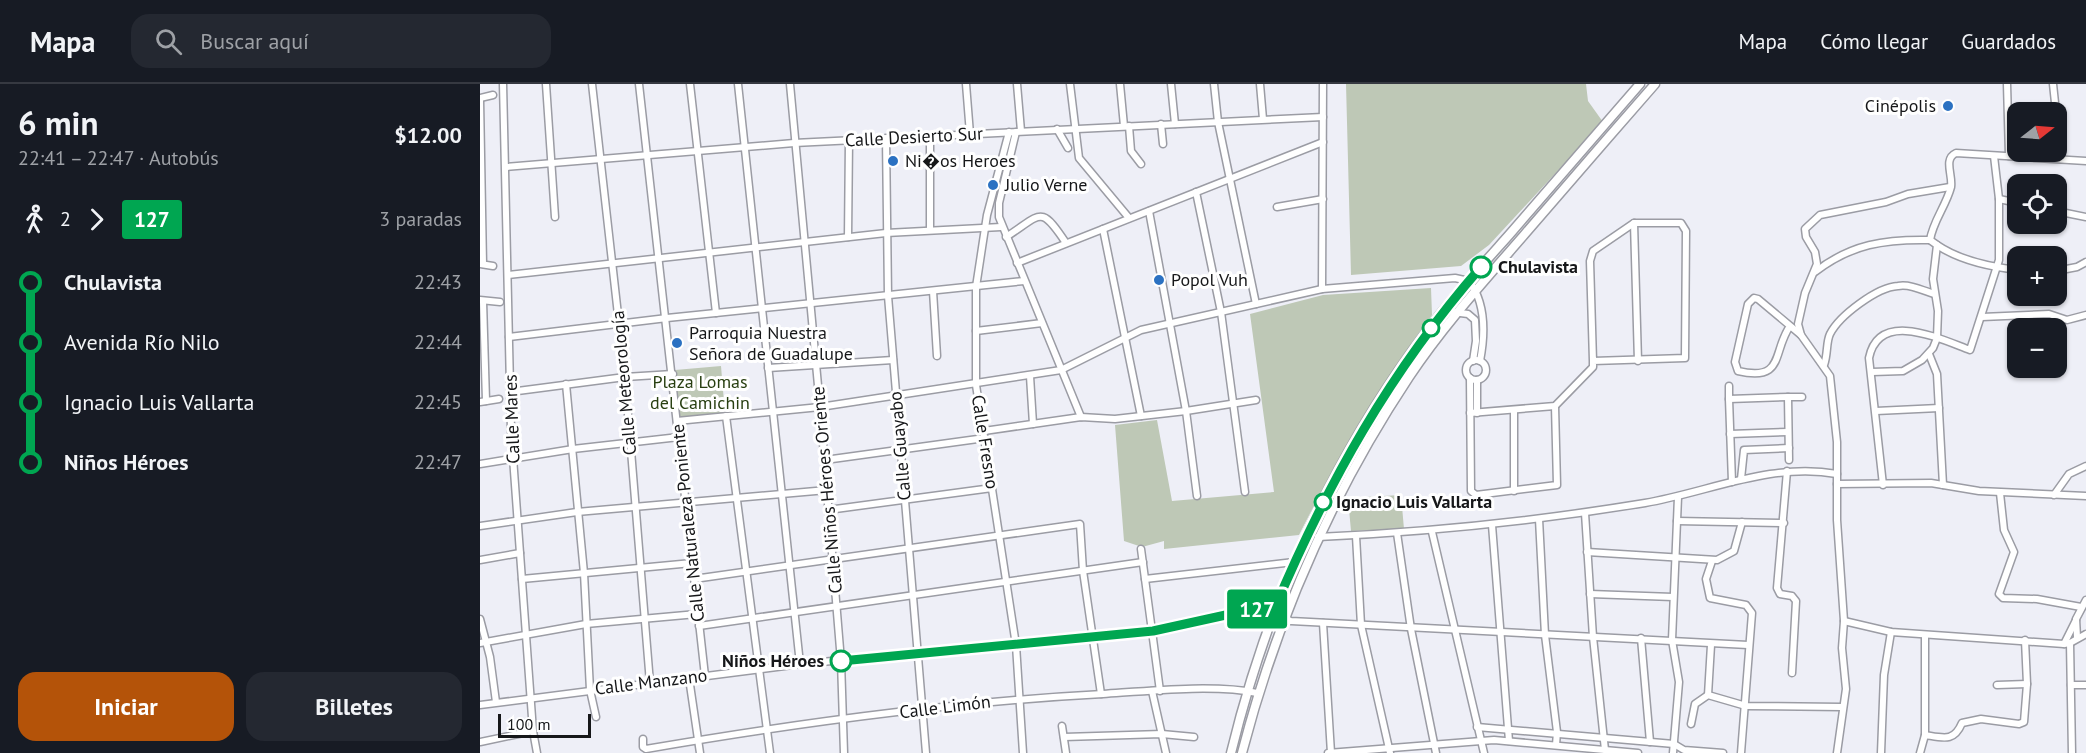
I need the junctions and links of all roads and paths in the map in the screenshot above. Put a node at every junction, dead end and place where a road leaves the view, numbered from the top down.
1 (503, 84) edge
2 (546, 84) edge
3 (592, 84) edge
4 (639, 84) edge
5 (690, 84) edge
6 (738, 84) edge
7 (790, 84) edge
8 (966, 84) edge
9 (1017, 84) edge
10 (1070, 84) edge
11 (1120, 84) edge
12 (1171, 84) edge
13 (1214, 84) edge
14 (1260, 84) edge
15 (1323, 84) edge
16 (1641, 84) edge
17 (1655, 84) edge
18 (2007, 84) edge
19 (2053, 84) edge
20 (493, 95) dead end
21 (480, 99) edge
22 (2008, 102) edge
23 (2054, 102) edge
24 (1323, 117) junction
25 (1263, 119) junction
26 (1218, 122) junction
27 (1161, 124) junction
28 (1175, 124) junction
29 (1127, 126) junction
30 (1075, 128) junction
31 (1057, 129) junction
32 (1016, 132) junction
33 (970, 134) junction
34 (930, 136) junction
35 (886, 138) junction
36 (849, 140) junction
37 (1323, 142) junction
38 (794, 143) junction
39 (1162, 144) dead end
40 (745, 147) junction
41 (1068, 148) dead end
42 (698, 151) junction
43 (647, 155) junction
44 (1994, 156) junction
45 (2007, 156) edge
46 (2067, 157) edge
47 (600, 159) junction
48 (2086, 161) edge
49 (551, 163) junction
50 (1141, 164) dead end
51 (506, 167) junction
52 (1232, 178) junction
53 (1950, 187) junction
54 (1196, 192) junction
55 (1323, 199) junction
56 (1999, 199) junction
57 (2007, 201) edge
58 (1277, 207) dead end
59 (1149, 211) junction
60 (2067, 213) edge
61 (555, 217) dead end
62 (2086, 217) edge
63 (1129, 219) junction
64 (481, 221) edge
65 (1634, 223) junction
66 (985, 226) junction
67 (1001, 227) junction
68 (1103, 229) junction
69 (930, 230) junction
70 (886, 233) junction
71 (848, 237) junction
72 (1006, 237) junction
73 (1930, 240) junction
74 (804, 243) junction
75 (1066, 243) junction
76 (1937, 245) junction
77 (755, 249) junction
78 (709, 254) junction
79 (660, 259) junction
80 (2086, 262) edge
81 (1017, 263) junction
82 (482, 264) edge
83 (612, 264) junction
84 (493, 266) dead end
85 (1998, 268) junction
86 (2007, 269) edge
87 (2067, 269) edge
88 (1814, 273) junction
89 (508, 275) junction
90 (1469, 280) junction
91 (1024, 281) junction
92 (976, 287) junction
93 (1323, 289) junction
94 (1476, 290) junction
95 (933, 291) junction
96 (1934, 294) junction
97 (888, 296) junction
98 (481, 301) edge
99 (500, 302) dead end
100 (810, 303) junction
101 (1256, 304) junction
102 (1480, 304) junction
103 (761, 308) junction
104 (1445, 311) junction
105 (1221, 312) junction
106 (1458, 312) junction
107 (716, 313) junction
108 (1471, 315) junction
109 (2086, 315) edge
110 (1982, 317) junction
111 (667, 318) junction
112 (619, 323) junction
113 (1042, 323) junction
114 (1170, 324) junction
115 (1790, 326) junction
116 (976, 331) junction
117 (1801, 335) junction
118 (509, 337) junction
119 (1126, 337) junction
120 (1937, 338) junction
121 (1929, 354) junction
122 (937, 356) dead end
123 (893, 360) junction
124 (1477, 361) junction
125 (1593, 361) junction
126 (1638, 361) junction
127 (816, 364) junction
128 (1824, 365) junction
129 (768, 368) junction
130 (1061, 370) junction
131 (1872, 372) junction
132 (672, 374) junction
133 (1030, 376) junction
134 (626, 377) junction
135 (1473, 379) junction
136 (566, 384) junction
137 (976, 385) junction
138 (1729, 386) dead end
139 (510, 392) junction
140 (896, 396) junction
141 (1788, 397) junction
142 (1802, 397) dead end
143 (499, 399) dead end
144 (1729, 399) junction
145 (1256, 400) dead end
146 (483, 402) edge
147 (1232, 404) junction
148 (1556, 406) junction
149 (820, 407) junction
150 (1939, 408) junction
151 (1514, 410) junction
152 (1186, 411) junction
153 (1876, 411) junction
154 (772, 412) junction
155 (1473, 413) junction
156 (726, 416) junction
157 (1141, 416) junction
158 (1081, 417) junction
159 (677, 421) junction
160 (1033, 424) junction
161 (1362, 430) junction
162 (1788, 432) junction
163 (985, 434) junction
164 (1730, 434) junction
165 (1371, 436) junction
166 (679, 437) junction
167 (630, 443) junction
168 (573, 448) junction
169 (1789, 448) junction
170 (901, 450) junction
171 (513, 458) junction
172 (825, 460) junction
173 (1789, 460) dead end
174 (480, 464) edge
175 (1741, 465) junction
176 (1731, 466) junction
177 (2086, 466) edge
178 (1787, 471) junction
179 (1837, 474) junction
180 (1741, 480) junction
181 (1732, 482) junction
182 (1837, 484) junction
183 (1883, 485) junction
184 (1943, 485) junction
185 (992, 488) junction
186 (827, 490) junction
187 (1514, 490) junction
188 (1245, 492) dead end
189 (2000, 493) junction
190 (781, 494) junction
191 (2054, 495) junction
192 (1197, 496) dead end
193 (2086, 496) edge
194 (1677, 497) junction
195 (735, 498) junction
196 (904, 500) junction
197 (686, 503) junction
198 (635, 507) junction
199 (828, 510) junction
200 (577, 512) junction
201 (1585, 513) junction
202 (1539, 519) junction
203 (517, 520) junction
204 (1677, 521) junction
205 (1742, 522) junction
206 (1784, 523) junction
207 (1492, 525) junction
208 (480, 526) edge
209 (1432, 532) junction
210 (1396, 533) junction
211 (1000, 535) junction
212 (1356, 536) junction
213 (1318, 537) junction
214 (908, 548) junction
215 (1141, 549) dead end
216 (1587, 552) junction
217 (520, 553) junction
218 (1675, 556) junction
219 (832, 559) junction
220 (480, 560) edge
221 (1713, 561) junction
222 (1143, 562) junction
223 (1294, 562) junction
224 (692, 563) junction
225 (789, 566) junction
226 (640, 568) junction
227 (746, 572) junction
228 (1083, 572) junction
229 (584, 573) junction
230 (522, 579) junction
231 (694, 579) junction
232 (1145, 579) junction
233 (1006, 583) junction
234 (1590, 594) junction
235 (912, 596) junction
236 (1673, 597) junction
237 (2086, 600) edge
238 (836, 607) junction
239 (2081, 607) junction
240 (1274, 610) junction
241 (794, 613) junction
242 (697, 614) junction
243 (480, 619) edge
244 (645, 619) junction
245 (751, 619) junction
246 (1282, 619) junction
247 (2076, 620) junction
248 (1845, 621) junction
249 (1323, 622) junction
250 (586, 624) junction
251 (1361, 624) junction
252 (699, 626) junction
253 (1411, 629) junction
254 (1153, 631) junction
255 (1455, 631) junction
256 (1891, 632) junction
257 (1499, 633) junction
258 (1925, 634) junction
259 (2086, 634) edge
260 (525, 635) junction
261 (1545, 635) junction
262 (1094, 637) junction
263 (1593, 637) junction
264 (2077, 637) junction
265 (1641, 638) junction
266 (1672, 640) junction
267 (2025, 640) junction
268 (483, 643) edge
269 (2067, 644) junction
270 (1016, 645) junction
271 (1711, 645) junction
272 (1748, 645) junction
273 (918, 654) junction
274 (841, 661) junction
275 (800, 664) junction
276 (760, 669) junction
277 (1792, 673) dead end
278 (705, 676) junction
279 (689, 678) junction
280 (650, 682) junction
281 (2027, 684) junction
282 (1997, 685) dead end
283 (2071, 685) junction
284 (2086, 685) edge
285 (590, 690) junction
286 (1152, 691) junction
287 (1160, 691) junction
288 (1246, 691) junction
289 (1257, 693) junction
290 (1101, 694) junction
291 (1708, 695) junction
292 (531, 698) junction
293 (1020, 698) junction
294 (496, 702) junction
295 (480, 705) edge
296 (1746, 706) junction
297 (1842, 707) junction
298 (922, 709) junction
299 (596, 717) dead end
300 (843, 719) junction
301 (1691, 724) dead end
302 (1062, 726) dead end
303 (1477, 727) junction
304 (1510, 728) junction
305 (767, 729) junction
306 (532, 731) junction
307 (1557, 732) junction
308 (1162, 734) junction
309 (1925, 735) junction
310 (1194, 736) dead end
311 (1064, 737) junction
312 (1604, 738) junction
313 (643, 739) dead end
314 (698, 740) junction
315 (1480, 741) junction
316 (1509, 741) junction
317 (480, 742) edge
318 (1650, 742) junction
319 (1674, 744) junction
320 (1556, 745) junction
321 (1434, 746) junction
322 (1605, 750) junction
323 (1389, 751) edge
324 (1618, 752) edge
325 (1681, 752) edge
326 (537, 753) edge
327 (700, 753) edge
328 (770, 753) edge
329 (844, 753) edge
330 (926, 753) edge
331 (1023, 753) edge
332 (1066, 753) edge
333 (1166, 753) edge
334 (1231, 753) edge
335 (1242, 753) edge
336 (1330, 753) edge
337 (1436, 753) edge
338 (1484, 753) edge
339 (1638, 753) edge
340 (1673, 753) edge
341 (1724, 753) edge
342 (1741, 753) edge
343 (1837, 753) edge
344 (1881, 753) edge
345 (1920, 753) edge
346 (2072, 753) edge

1 - 51 street, Calle Mares
2 - 49 street
3 - 47 street, Calle Meteorología
4 - 43 street, Calle Naturaleza Poniente
5 - 42 street
6 - 40 street
7 - 38 street, Calle Niños Héroes Oriente
8 - 33 street
9 - 32 street
10 - 30 street
11 - 29 street
12 - 28 street
13 - 26 street
14 - 25 street
15 - 24 street
16 - 90 main road
17 - 94 main road
18 - 22 street
19 - 23 street
20 - 21 street
21 - 64 street
24 - 25 street, Calle Desierto Sur
24 - 37 street
25 - 26 street, Calle Desierto Sur
26 - 28 street, Calle Desierto Sur
26 - 52 street
27 - 28 street, Calle Desierto Sur
27 - 29 street, Calle Desierto Sur
27 - 39 street
29 - 30 street, Calle Desierto Sur
29 - 50 street
30 - 31 street, Calle Desierto Sur
30 - 63 street
31 - 32 street, Calle Desierto Sur
31 - 41 street
32 - 33 street, Calle Desierto Sur
32 - 66 street, Calle Fresno
32 - 67 street
33 - 34 street, Calle Desierto Sur
34 - 35 street, Calle Desierto Sur
34 - 69 street
35 - 36 street, Calle Desierto Sur
35 - 70 street, Calle Guayabo
36 - 38 street, Calle Desierto Sur
36 - 71 street
37 - 52 street
37 - 55 street
38 - 40 street, Calle Desierto Sur
38 - 74 street, Calle Niños Héroes Oriente
40 - 42 street, Calle Desierto Sur
40 - 77 street
42 - 43 street, Calle Desierto Sur
42 - 78 street
43 - 47 street, Calle Desierto Sur
43 - 79 street, Calle Naturaleza Poniente
44 - 45 street
44 - 53 street
44 - 56 street
46 - 48 street
47 - 49 street, Calle Desierto Sur
47 - 83 street, Calle Meteorología
49 - 51 street, Calle Desierto Sur
49 - 61 street
51 - 89 street, Calle Mares
52 - 54 street
52 - 101 street
53 - 73 street
53 - 88 street
54 - 59 street
54 - 105 street
55 - 58 street
55 - 93 street
56 - 57 street
56 - 85 street
59 - 63 street
59 - 114 street
60 - 62 street
63 - 68 street
64 - 82 street
65 - 125 street
65 - 126 street
65 - 126 street
66 - 67 street
66 - 69 street
66 - 92 street, Calle Fresno
67 - 72 street
68 - 75 street
68 - 119 street
69 - 70 street
70 - 71 street
70 - 97 street, Calle Guayabo
71 - 74 street
72 - 75 street
72 - 81 street
73 - 76 street
73 - 88 street
74 - 77 street
74 - 100 street, Calle Niños Héroes Oriente
75 - 81 street
76 - 85 street
76 - 96 street
77 - 78 street
77 - 103 street
78 - 79 street
78 - 107 street
79 - 83 street
79 - 111 street, Calle Naturaleza Poniente
80 - 87 street
81 - 91 street
82 - 84 street
83 - 89 street
83 - 112 street, Calle Meteorología
85 - 86 street
85 - 110 street
88 - 117 street
89 - 118 street, Calle Mares
90 - 93 street
90 - 94 street
90 - 104 main road
91 - 92 street
91 - 113 street
92 - 95 street
92 - 116 street, Calle Fresno
93 - 101 street
94 - 102 street
94 - 106 main road
95 - 97 street
95 - 122 street
96 - 120 street
96 - 128 street
97 - 100 street
97 - 123 street, Calle Guayabo
98 - 99 street
98 - 146 street
100 - 103 street
100 - 127 street, Calle Niños Héroes Oriente
101 - 105 street
102 - 108 street
102 - 124 street
103 - 107 street
103 - 129 street
104 - 106 street
104 - 161 main road
105 - 114 street
105 - 147 street
106 - 108 street
106 - 165 main road
107 - 111 street
108 - 124 street
109 - 110 street
110 - 120 street
111 - 112 street
111 - 132 street, Calle Naturaleza Poniente
112 - 118 street
112 - 134 street, Calle Meteorología
113 - 116 street
113 - 130 street
114 - 119 street
114 - 152 street
115 - 115 street
115 - 117 street
116 - 137 street, Calle Fresno
117 - 128 street
118 - 139 street, Calle Mares
119 - 130 street
119 - 157 street
120 - 121 street
120 - 131 street
121 - 131 street
121 - 150 street
123 - 127 street
123 - 140 street, Calle Guayabo
124 - 135 street
124 - 135 street
125 - 126 street
125 - 148 street
127 - 129 street
127 - 149 street, Calle Niños Héroes Oriente
128 - 179 street
129 - 154 street
130 - 133 street
130 - 158 street
131 - 153 street
132 - 134 street
132 - 159 street, Calle Naturaleza Poniente
133 - 137 street
133 - 160 street
134 - 136 street
134 - 167 street, Calle Meteorología
135 - 155 street
136 - 139 street
136 - 168 street
137 - 140 street
137 - 163 street, Calle Fresno
138 - 144 street
139 - 171 street, Calle Mares
140 - 149 street
140 - 170 street, Calle Guayabo
141 - 142 street
141 - 144 street
141 - 162 street
143 - 146 street
144 - 164 street
145 - 147 street
147 - 152 street
147 - 188 street
148 - 151 street
148 - 187 street
149 - 154 street
149 - 172 street, Calle Niños Héroes Oriente
150 - 153 street
150 - 184 street
151 - 155 street
151 - 187 street
152 - 157 street
152 - 192 street
153 - 183 street
154 - 156 street
154 - 190 street
155 - 187 street
156 - 159 street
156 - 195 street
157 - 158 street
158 - 160 street
159 - 166 street, Calle Naturaleza Poniente
160 - 163 street
161 - 165 main road
161 - 223 main road
162 - 164 street
162 - 169 street
163 - 170 street
163 - 185 street, Calle Fresno
164 - 176 street
165 - 213 main road
166 - 167 street
166 - 197 street, Calle Naturaleza Poniente
167 - 168 street
167 - 198 street, Calle Meteorología
168 - 171 street
168 - 200 street
169 - 173 street
169 - 175 street
170 - 172 street
170 - 196 street, Calle Guayabo
171 - 174 street
171 - 203 street, Calle Mares
172 - 186 street, Calle Niños Héroes Oriente
175 - 176 street
175 - 180 street
176 - 181 street
177 - 191 street
178 - 179 street
178 - 180 street
178 - 206 street
179 - 182 street
180 - 181 street
181 - 194 street
182 - 183 street
182 - 248 street
183 - 184 street
184 - 189 street
185 - 196 street
185 - 211 street, Calle Fresno
186 - 190 street
186 - 199 street, Calle Niños Héroes Oriente
189 - 191 street
189 - 239 street
190 - 195 street
190 - 225 street
191 - 193 street
194 - 201 street
194 - 204 street
195 - 197 street
195 - 227 street
196 - 199 street
196 - 214 street, Calle Guayabo
197 - 198 street
197 - 224 street, Calle Naturaleza Poniente
198 - 200 street
198 - 226 street, Calle Meteorología
199 - 219 street, Calle Niños Héroes Oriente
200 - 203 street
200 - 229 street
201 - 202 street
201 - 216 street
202 - 207 street
202 - 261 street
203 - 208 street
203 - 217 street, Calle Mares
204 - 205 street
204 - 218 street
205 - 206 street
205 - 221 street
206 - 277 street
207 - 209 street
207 - 257 street
209 - 210 street
209 - 255 street
210 - 212 street
210 - 253 street
211 - 214 street
211 - 228 street
211 - 233 street, Calle Fresno
212 - 213 street
212 - 251 street
213 - 246 main road
214 - 219 street
214 - 235 street, Calle Guayabo
215 - 222 street
216 - 218 street
216 - 234 street
217 - 220 street
217 - 230 street, Calle Mares
218 - 221 street
218 - 236 street
219 - 225 street
219 - 238 street, Calle Niños Héroes Oriente
221 - 272 street
222 - 228 street
222 - 232 street
223 - 232 street
223 - 240 main road
224 - 226 street
224 - 231 street, Calle Naturaleza Poniente
225 - 227 street
225 - 241 street
226 - 229 street
226 - 244 street, Calle Meteorología
227 - 231 street
227 - 245 street
228 - 233 street
228 - 262 street
229 - 230 street
229 - 250 street
230 - 260 street, Calle Mares
231 - 242 street, Calle Naturaleza Poniente
232 - 254 street
233 - 235 street
233 - 270 street, Calle Fresno
234 - 236 street
234 - 263 street
235 - 238 street
235 - 273 street, Calle Guayabo
236 - 266 street
237 - 239 street
238 - 241 street
238 - 274 street, Calle Niños Héroes Oriente
239 - 247 street
240 - 246 street
240 - 254 street, Calle Manzano
240 - 288 main road
241 - 245 street
241 - 275 street
242 - 244 street
242 - 252 street, Calle Naturaleza Poniente
243 - 268 street
244 - 250 street
244 - 280 street, Calle Meteorología
245 - 252 street
245 - 276 street
246 - 249 street
246 - 289 main road
247 - 264 street
247 - 269 street
248 - 256 street
248 - 297 street
249 - 251 street
249 - 336 street
250 - 260 street
250 - 285 street
251 - 253 street
251 - 323 street
252 - 278 street, Calle Naturaleza Poniente
253 - 255 street
253 - 321 street
254 - 262 street, Calle Manzano
254 - 287 street
255 - 257 street
255 - 303 street
256 - 258 street
256 - 344 street
257 - 261 street
257 - 304 street
258 - 267 street
258 - 309 street
259 - 264 street
260 - 268 street
260 - 292 street, Calle Mares
261 - 263 street
261 - 307 street
262 - 270 street, Calle Manzano
262 - 290 street
263 - 265 street
263 - 312 street
264 - 269 street
265 - 266 street
265 - 318 street
266 - 271 street
266 - 319 street
267 - 269 street
267 - 281 street
268 - 294 street
269 - 283 street
270 - 273 street, Calle Manzano
270 - 293 street, Calle Fresno
271 - 272 street
271 - 291 street
272 - 296 street
273 - 274 street, Calle Manzano
273 - 298 street, Calle Guayabo
274 - 275 street, Calle Manzano
274 - 300 street, Calle Niños Héroes Oriente
275 - 276 street, Calle Manzano
276 - 278 street, Calle Manzano
276 - 305 street
278 - 279 street, Calle Manzano
279 - 280 street, Calle Manzano
279 - 314 street
280 - 285 street, Calle Manzano
281 - 282 street
281 - 309 street
283 - 284 street
283 - 346 street
285 - 292 street, Calle Manzano
285 - 299 street
286 - 287 street, Calle Limón
286 - 290 street, Calle Limón
286 - 308 street
287 - 288 street, Calle Limón
288 - 289 street, Calle Limón
288 - 334 main road
289 - 335 main road
290 - 293 street, Calle Limón
291 - 296 street
291 - 301 street
292 - 294 street, Calle Manzano
292 - 306 street, Calle Mares
293 - 298 street, Calle Limón
293 - 331 street, Calle Fresno
294 - 295 street, Calle Manzano
296 - 297 street
296 - 342 street
297 - 343 street
298 - 300 street, Calle Limón
298 - 330 street, Calle Guayabo
300 - 305 street, Calle Limón
300 - 329 street, Calle Niños Héroes Oriente
302 - 311 street
303 - 304 street
303 - 315 street
304 - 307 street
304 - 316 street
305 - 314 street, Calle Limón
305 - 328 street
306 - 317 street
306 - 326 street, Calle Mares
307 - 312 street
307 - 320 street
308 - 310 street
308 - 311 street
308 - 333 street
309 - 345 street
311 - 332 street
312 - 318 street
312 - 322 street
313 - 314 street, Calle Limón
314 - 327 street
315 - 316 street
315 - 321 street
315 - 338 street
316 - 320 street
318 - 319 street
319 - 325 street
319 - 340 street
320 - 322 street
321 - 323 street
321 - 337 street
322 - 324 street
323 - 336 street
324 - 339 street
325 - 341 street

